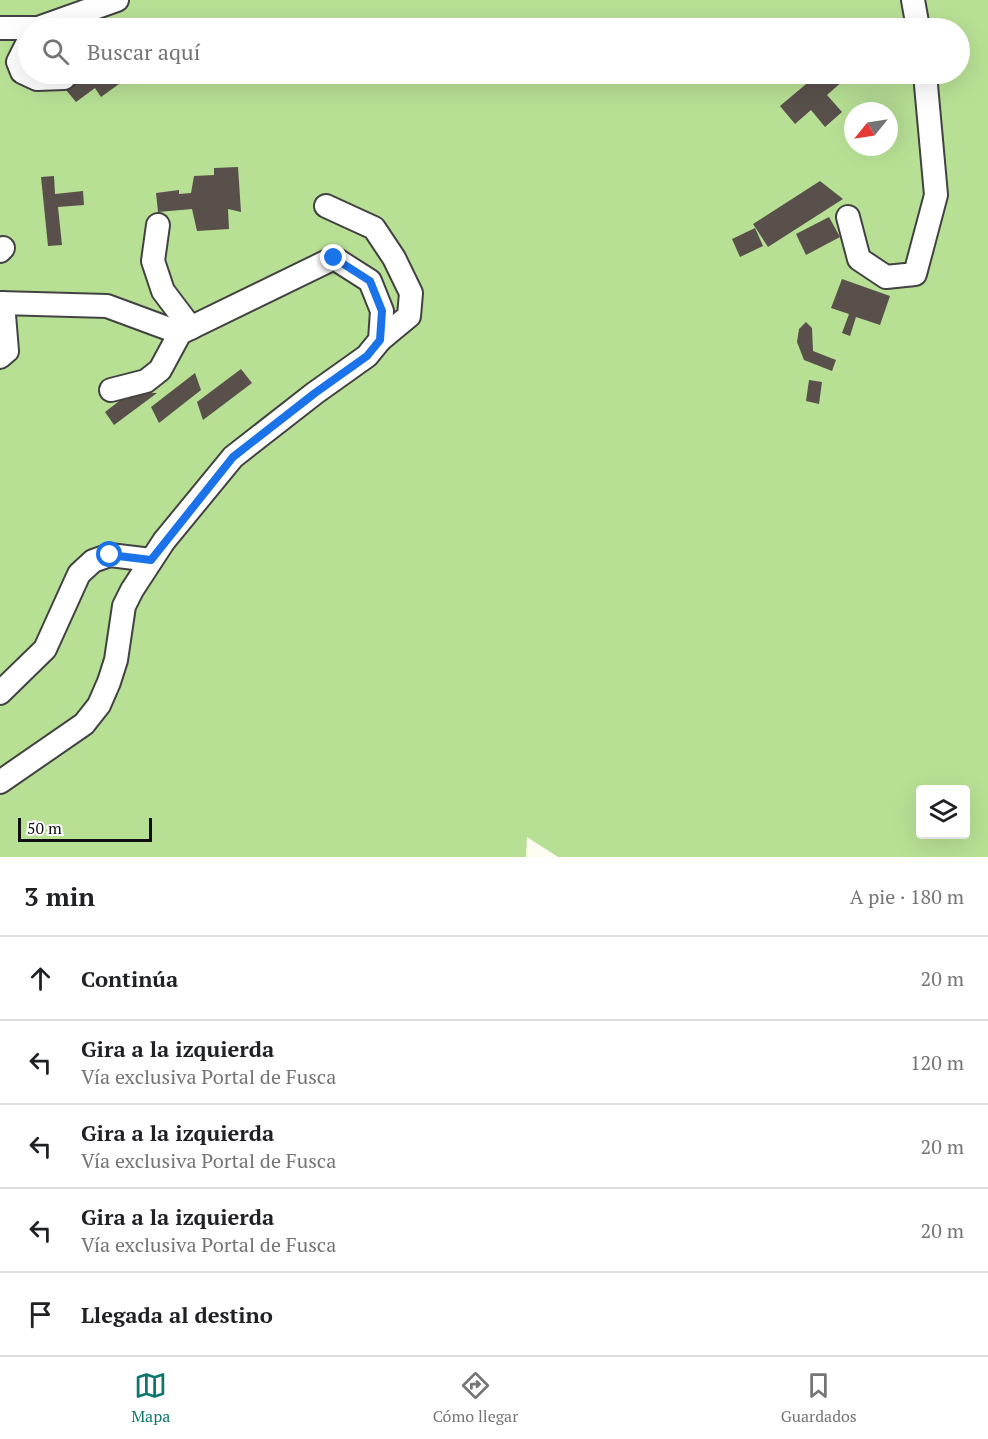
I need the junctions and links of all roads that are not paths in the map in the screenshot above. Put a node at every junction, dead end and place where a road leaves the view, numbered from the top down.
1 (117, 0) edge
2 (913, 0) edge
3 (64, 18) edge
4 (916, 18) edge
5 (0, 28) edge
6 (18, 28) edge
7 (926, 84) edge
8 (326, 206) dead end
9 (848, 217) dead end
10 (158, 225) dead end
11 (1, 303) edge
12 (185, 331) junction
13 (380, 340) junction
14 (0, 357) edge
15 (111, 390) dead end
16 (151, 560) junction
17 (0, 693) edge
18 (0, 782) edge

1 - 3 lane
2 - 4 lane
5 - 6 lane
7 - 9 lane
8 - 13 lane
10 - 12 lane
11 - 12 lane
11 - 14 lane
12 - 13 lane
12 - 15 lane
13 - 16 lane
16 - 17 lane
16 - 18 lane

